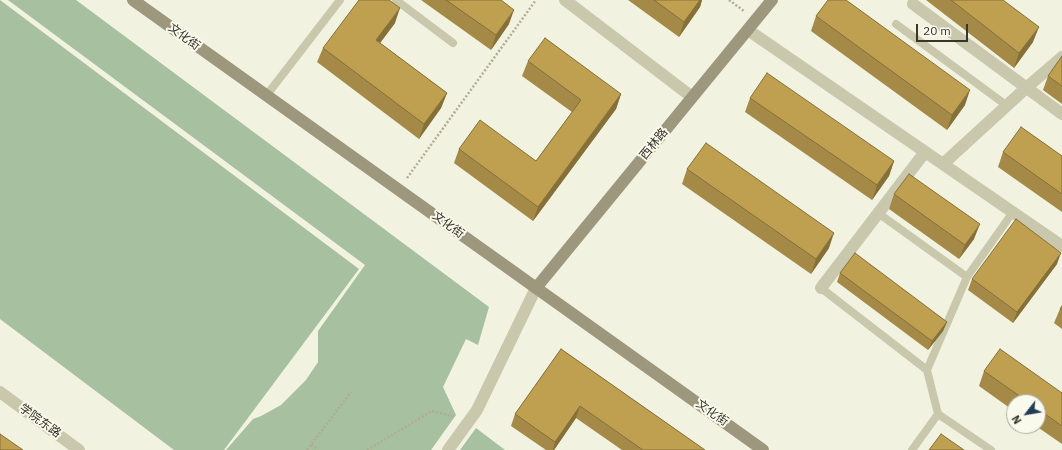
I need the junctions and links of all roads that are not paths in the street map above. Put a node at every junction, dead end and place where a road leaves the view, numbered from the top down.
1 (133, 0) edge
2 (340, 0) edge
3 (396, 0) edge
4 (565, 0) edge
5 (772, 0) edge
6 (913, 4) dead end
7 (896, 24) dead end
8 (748, 30) junction
9 (453, 43) dead end
10 (1062, 57) edge
11 (1026, 88) junction
12 (266, 96) junction
13 (692, 97) junction
14 (1006, 105) junction
15 (1062, 114) edge
16 (925, 152) junction
17 (943, 164) junction
18 (1013, 212) junction
19 (878, 213) junction
20 (1062, 246) edge
21 (967, 277) junction
22 (536, 288) junction
23 (821, 288) joint
24 (927, 370) junction
25 (0, 392) edge
26 (938, 414) junction
27 (79, 450) edge
28 (448, 450) edge
29 (763, 450) edge
30 (912, 450) edge
31 (991, 450) edge

1 - 12 street, 文化街
2 - 12 lane
3 - 9 lane
4 - 13 street
5 - 8 street, 西林路
6 - 11 street
7 - 14 lane
8 - 13 street, 西林路
8 - 16 street
10 - 11 street
11 - 14 street
11 - 15 street
12 - 22 street, 文化街
13 - 22 street, 西林路
14 - 17 street
16 - 17 street
16 - 19 street
17 - 18 street
18 - 20 street
18 - 21 lane
19 - 21 lane
19 - 23 street
21 - 24 lane
22 - 28 street
22 - 29 street, 文化街
23 - 24 lane
24 - 26 lane
25 - 27 street, 学院东路
26 - 30 lane
26 - 31 lane

